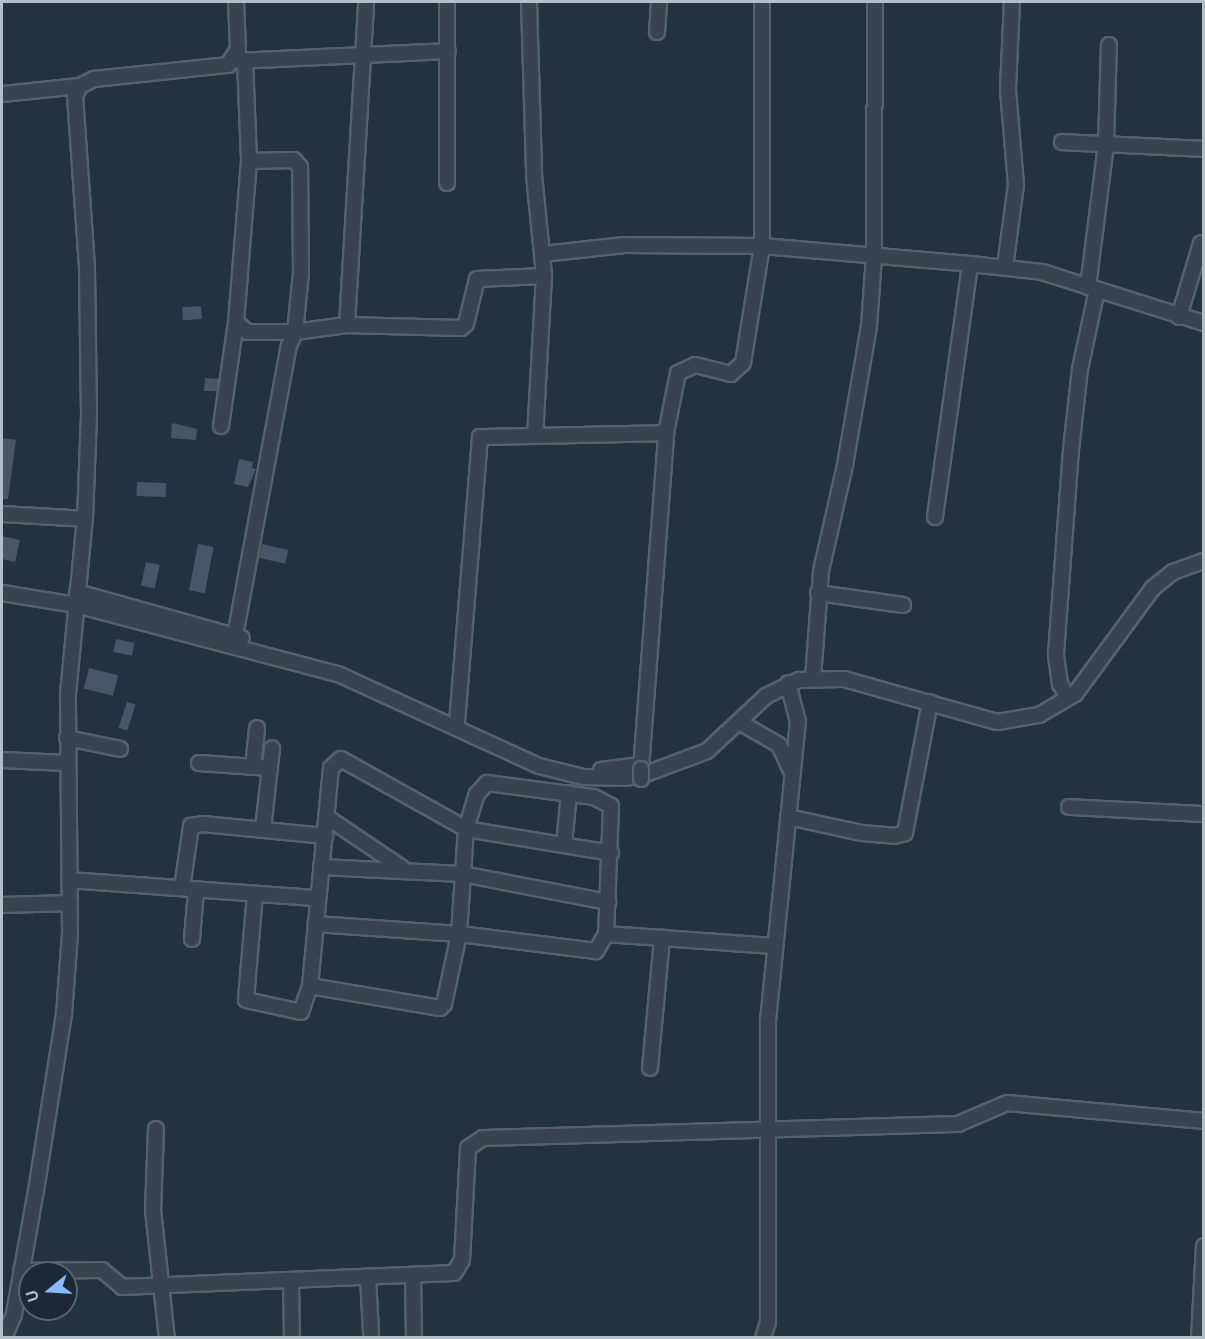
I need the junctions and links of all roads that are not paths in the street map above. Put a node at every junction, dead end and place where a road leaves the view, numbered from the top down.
1 (236, 2) edge
2 (366, 2) edge
3 (447, 2) edge
4 (529, 2) edge
5 (659, 2) edge
6 (762, 2) edge
7 (875, 2) edge
8 (1012, 2) edge
9 (657, 32) dead end
10 (1109, 45) dead end
11 (448, 51) junction
12 (366, 56) junction
13 (239, 61) junction
14 (80, 86) junction
15 (2, 94) edge
16 (1062, 142) dead end
17 (1106, 144) junction
18 (1203, 149) edge
19 (249, 161) junction
20 (447, 183) dead end
21 (1201, 243) dead end
22 (762, 246) junction
23 (543, 254) junction
24 (874, 257) junction
25 (970, 264) junction
26 (1005, 267) junction
27 (544, 276) junction
28 (1092, 288) junction
29 (1179, 317) junction
30 (237, 322) junction
31 (1203, 323) edge
32 (347, 325) junction
33 (296, 332) junction
34 (221, 426) dead end
35 (666, 432) junction
36 (535, 435) junction
37 (2, 514) edge
38 (934, 517) dead end
39 (85, 519) junction
40 (1203, 561) edge
41 (2, 593) edge
42 (818, 593) junction
43 (77, 598) junction
44 (903, 605) dead end
45 (235, 636) junction
46 (813, 678) junction
47 (788, 683) junction
48 (1067, 691) junction
49 (930, 702) junction
50 (457, 723) junction
51 (741, 723) junction
52 (257, 728) dead end
53 (67, 738) junction
54 (120, 749) dead end
55 (272, 749) dead end
56 (2, 760) edge
57 (66, 763) junction
58 (199, 763) dead end
59 (253, 767) junction
60 (270, 768) junction
61 (642, 772) junction
62 (792, 777) junction
63 (569, 794) junction
64 (1069, 807) dead end
65 (1203, 814) edge
66 (788, 817) junction
67 (328, 818) junction
68 (263, 829) junction
69 (466, 829) junction
70 (325, 836) junction
71 (564, 845) junction
72 (611, 853) junction
73 (321, 867) junction
74 (402, 868) junction
75 (462, 874) junction
76 (69, 880) junction
77 (182, 888) junction
78 (196, 890) junction
79 (255, 894) junction
80 (317, 898) junction
81 (608, 902) junction
82 (70, 903) junction
83 (2, 905) edge
84 (315, 924) junction
85 (459, 934) junction
86 (606, 934) junction
87 (662, 938) junction
88 (192, 939) dead end
89 (774, 946) junction
90 (310, 987) junction
91 (650, 1068) dead end
92 (1203, 1121) edge
93 (156, 1129) dead end
94 (768, 1130) junction
95 (1203, 1246) edge
96 (23, 1261) edge
97 (78, 1270) edge
98 (413, 1276) junction
99 (368, 1277) junction
100 (291, 1281) junction
101 (164, 1286) junction
102 (18, 1289) edge
103 (371, 1333) dead end
104 (3, 1336) edge
105 (167, 1338) edge
106 (292, 1338) edge
107 (414, 1338) edge
108 (763, 1338) edge
109 (1199, 1338) edge

1 - 13 street
2 - 12 street
3 - 11 street
4 - 23 street
5 - 9 street
6 - 22 street
7 - 24 street
8 - 26 street
10 - 17 street
11 - 12 street
11 - 20 street
12 - 13 street
12 - 32 street
13 - 14 street
13 - 19 street
14 - 15 street
14 - 39 street
16 - 17 street
17 - 18 street
17 - 28 street
19 - 30 street
19 - 33 street
21 - 29 street
22 - 23 street
22 - 24 street
22 - 35 street
23 - 27 street
24 - 25 street
24 - 42 street
25 - 26 street
25 - 38 street
26 - 28 street
27 - 32 street
27 - 36 street
28 - 29 street
28 - 48 street
29 - 31 street
30 - 33 street
30 - 34 street
32 - 33 street
33 - 45 street
35 - 36 street
35 - 61 street
36 - 50 street
37 - 39 street
39 - 43 street
40 - 48 street
41 - 43 street
42 - 44 street
42 - 46 street
43 - 45 street
43 - 53 street
43 - 61 street
45 - 50 street
46 - 47 street
46 - 49 street
47 - 51 street
47 - 62 street
48 - 49 street
49 - 66 street
50 - 61 street
51 - 61 street
51 - 62 street
52 - 59 street
53 - 54 street
53 - 57 street
55 - 60 street
56 - 57 street
57 - 76 street
58 - 59 street
59 - 60 street
60 - 68 street
62 - 66 street
63 - 69 street
63 - 71 street
63 - 72 street
64 - 65 street
66 - 89 street
67 - 69 street
67 - 70 street
67 - 74 street
68 - 70 street
68 - 77 street
69 - 71 street
69 - 75 street
70 - 73 street
71 - 72 street
72 - 81 street
73 - 74 street
73 - 80 street
74 - 75 street
75 - 81 street
75 - 85 street
76 - 77 street
76 - 82 street
77 - 78 street
78 - 79 street
78 - 88 street
79 - 80 street
79 - 90 street
80 - 84 street
81 - 86 street
82 - 83 street
82 - 96 street
84 - 85 street
84 - 90 street
85 - 86 street
85 - 90 street
86 - 87 street
87 - 89 street
87 - 91 street
89 - 94 street
92 - 94 street
93 - 101 street
94 - 98 street
94 - 108 street
95 - 109 street
97 - 101 street
98 - 99 street
98 - 107 street
99 - 100 street
99 - 103 street
100 - 101 street
100 - 106 street
101 - 105 street
102 - 104 street

